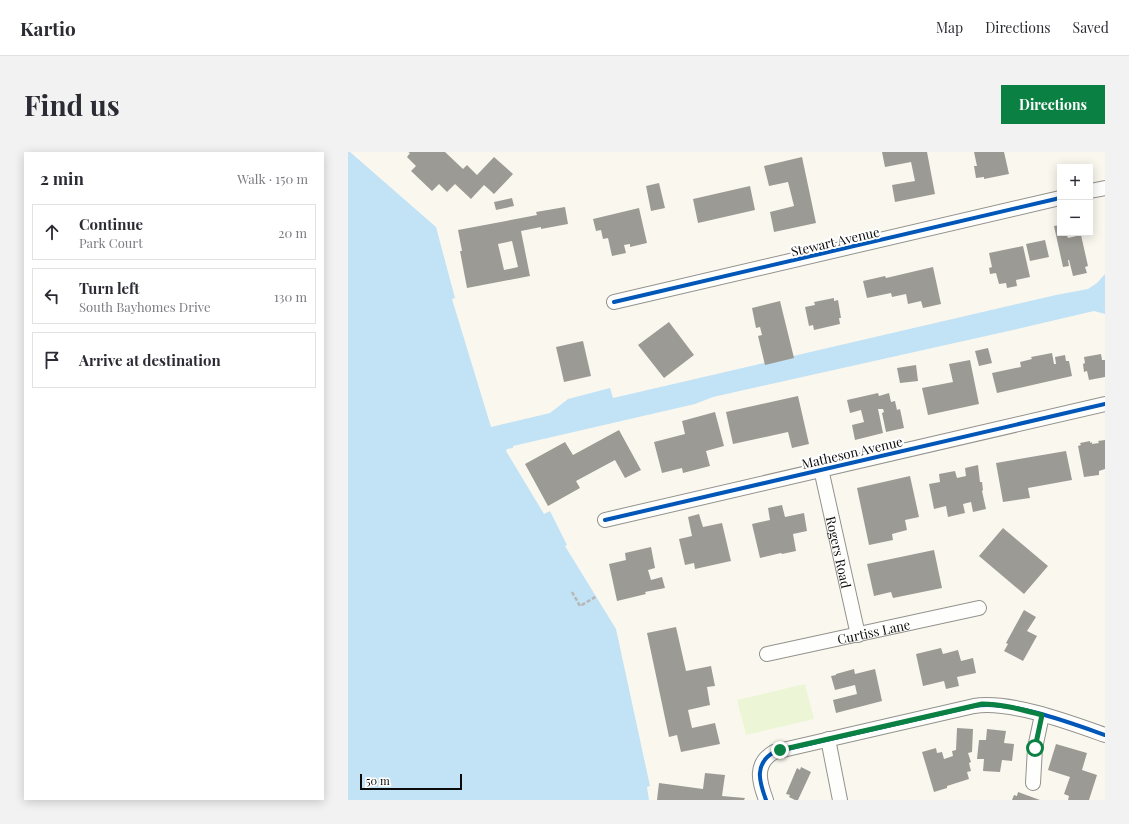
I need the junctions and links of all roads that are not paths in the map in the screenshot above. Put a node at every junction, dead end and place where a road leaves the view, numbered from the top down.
1 (1105, 188) edge
2 (1093, 191) edge
3 (1057, 199) edge
4 (614, 302) dead end
5 (1105, 404) edge
6 (821, 469) junction
7 (605, 520) dead end
8 (980, 608) dead end
9 (858, 635) junction
10 (767, 654) dead end
11 (1042, 715) junction
12 (1105, 735) edge
13 (828, 739) junction
14 (1034, 783) dead end
15 (766, 800) edge
16 (840, 800) edge

1 - 2 street
3 - 4 street, Stewart Avenue
5 - 6 street, Matheson Avenue
6 - 7 street, Matheson Avenue
6 - 9 street, Rogers Road
8 - 9 street, Curtiss Lane
9 - 10 street, Curtiss Lane
11 - 12 street
11 - 13 street
11 - 14 street
13 - 15 street
13 - 16 street

